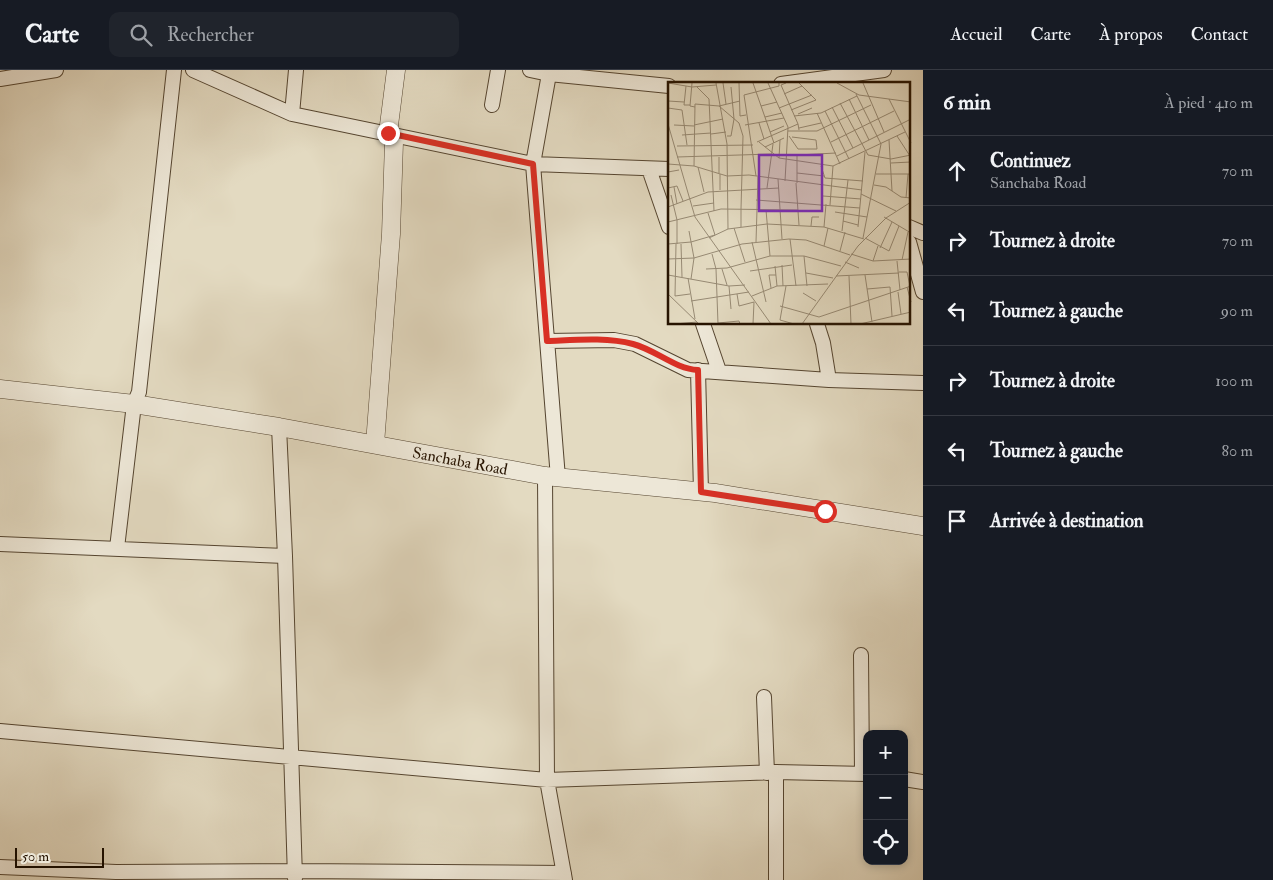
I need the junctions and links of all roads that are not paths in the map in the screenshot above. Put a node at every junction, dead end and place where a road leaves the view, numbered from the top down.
1 (56, 70) edge
2 (174, 70) edge
3 (193, 70) edge
4 (296, 70) edge
5 (396, 70) edge
6 (498, 70) edge
7 (530, 70) edge
8 (884, 70) edge
9 (549, 74) junction
10 (0, 79) edge
11 (795, 82) edge
12 (668, 86) edge
13 (492, 105) dead end
14 (292, 114) junction
15 (388, 133) junction
16 (533, 164) junction
17 (649, 169) junction
18 (668, 169) edge
19 (668, 224) edge
20 (910, 227) edge
21 (923, 232) edge
22 (910, 246) edge
23 (923, 292) edge
24 (703, 325) edge
25 (817, 325) edge
26 (547, 341) junction
27 (698, 370) junction
28 (719, 371) junction
29 (829, 380) junction
30 (923, 383) edge
31 (0, 389) edge
32 (134, 404) junction
33 (279, 427) junction
34 (375, 444) junction
35 (551, 477) junction
36 (701, 492) junction
37 (923, 526) edge
38 (0, 544) edge
39 (117, 548) junction
40 (285, 556) junction
41 (861, 655) dead end
42 (764, 697) dead end
43 (0, 731) edge
44 (863, 734) edge
45 (291, 758) junction
46 (771, 773) junction
47 (863, 774) edge
48 (547, 780) junction
49 (908, 780) edge
50 (923, 782) edge
51 (0, 867) edge
52 (295, 875) edge
53 (103, 876) edge
54 (564, 877) edge
55 (776, 880) edge

1 - 10 street
2 - 32 street
3 - 14 street
4 - 14 street
5 - 15 street
6 - 13 street
7 - 9 street
8 - 11 street
9 - 12 street
9 - 16 street
14 - 15 street
15 - 16 street
15 - 34 street
16 - 17 street
16 - 26 street
17 - 18 street
17 - 19 street
20 - 21 street
22 - 23 street
24 - 28 street
25 - 29 street
26 - 27 street
26 - 35 street
27 - 28 street
27 - 36 street
28 - 29 street
29 - 30 street
31 - 32 street, Sanchaba Road
32 - 33 street, Sanchaba Road
32 - 39 street
33 - 34 street, Sanchaba Road
33 - 40 street
34 - 35 street, Sanchaba Road
35 - 36 street, Sanchaba Road
35 - 48 street
36 - 37 street, Sanchaba Road
38 - 39 street
39 - 40 street
40 - 45 street
41 - 44 street
42 - 46 street
43 - 45 street
45 - 48 street
45 - 52 street
46 - 47 street
46 - 48 street
46 - 55 street
48 - 54 street
49 - 50 street
51 - 53 street
52 - 53 street
52 - 54 street

